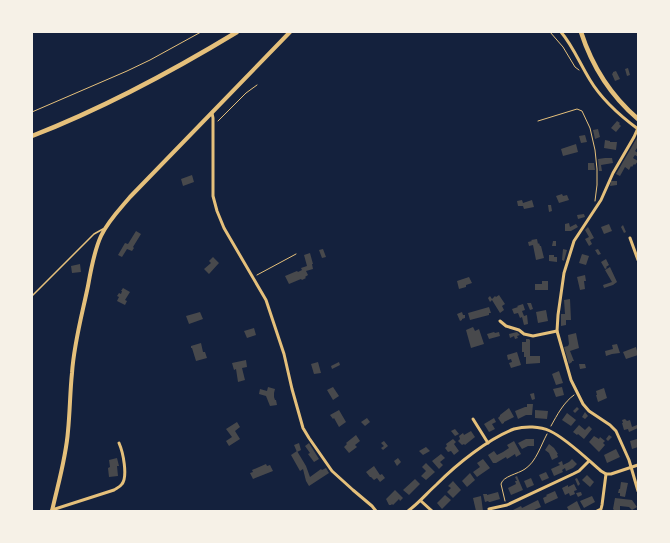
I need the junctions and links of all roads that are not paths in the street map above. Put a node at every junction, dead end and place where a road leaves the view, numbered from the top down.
1 (237, 32) edge
2 (290, 32) edge
3 (561, 32) edge
4 (581, 32) edge
5 (212, 114) junction
6 (638, 119) edge
7 (638, 129) edge
8 (32, 136) edge
9 (105, 229) junction
10 (630, 238) dead end
11 (638, 260) edge
12 (32, 296) edge
13 (500, 321) dead end
14 (557, 330) junction
15 (473, 419) dead end
16 (119, 443) dead end
17 (488, 443) junction
18 (589, 460) junction
19 (638, 464) edge
20 (631, 467) junction
21 (606, 474) junction
22 (638, 491) edge
23 (421, 501) junction
24 (502, 506) junction
25 (52, 510) edge
26 (376, 511) edge
27 (408, 511) edge
28 (432, 511) edge
29 (490, 511) edge
30 (503, 511) edge
31 (597, 511) edge

1 - 8 main road
2 - 5 main road
3 - 7 street
4 - 6 main road
5 - 9 main road
5 - 26 street
7 - 14 street
9 - 12 lane
9 - 25 main road
10 - 11 street
13 - 14 street
14 - 20 street
15 - 17 street
16 - 25 street
17 - 18 street
17 - 23 street
18 - 21 street
18 - 24 street
19 - 20 street
20 - 21 street
20 - 22 street
21 - 31 street
23 - 27 street
23 - 28 street
24 - 29 street
24 - 30 street

